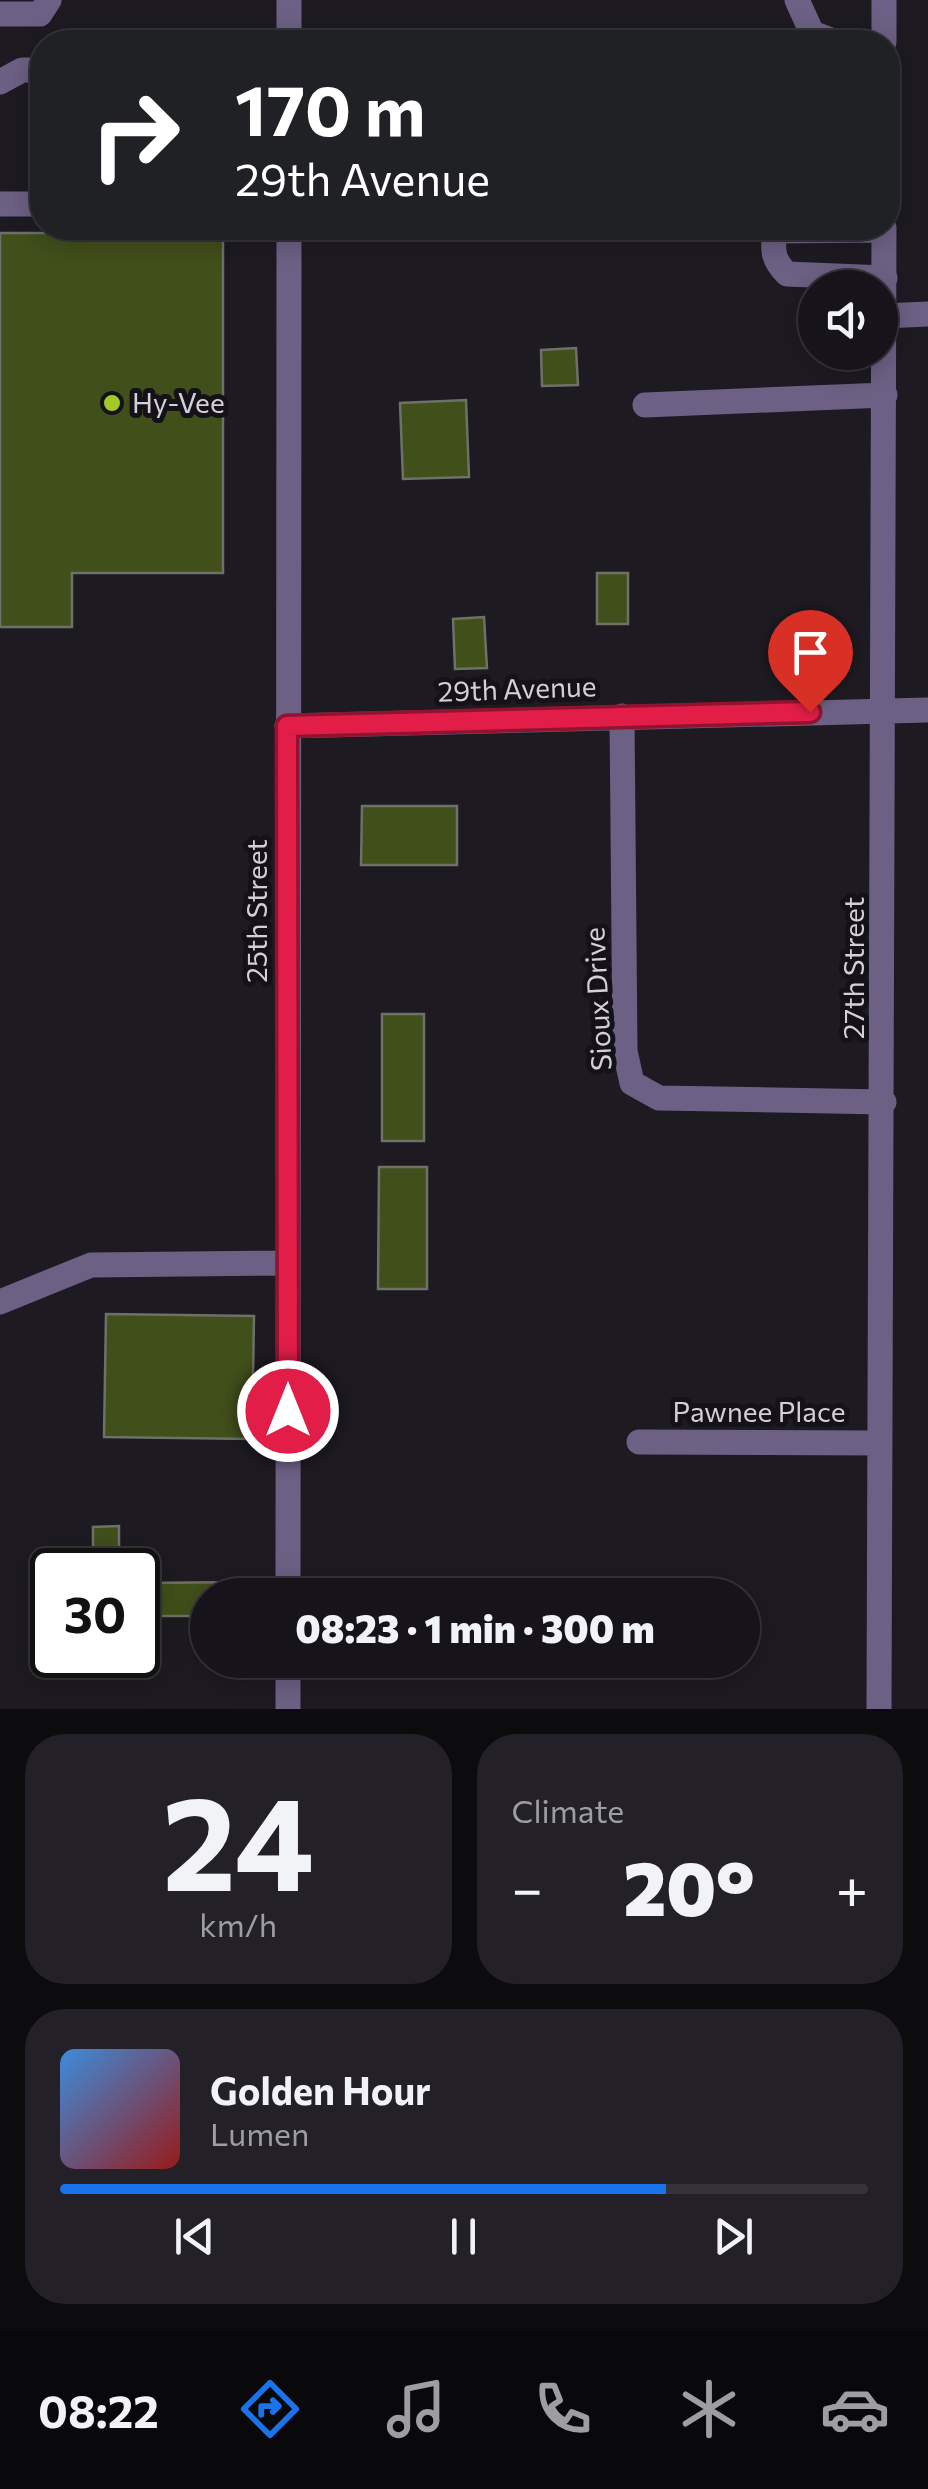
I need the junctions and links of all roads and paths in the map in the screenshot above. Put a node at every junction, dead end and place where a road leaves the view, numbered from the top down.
1 (49, 0) edge
2 (289, 0) edge
3 (797, 0) edge
4 (884, 0) edge
5 (0, 14) edge
6 (289, 30) edge
7 (811, 30) edge
8 (884, 30) edge
9 (30, 70) edge
10 (0, 82) edge
11 (0, 204) edge
12 (30, 204) edge
13 (289, 240) edge
14 (774, 240) edge
15 (884, 240) edge
16 (884, 270) edge
17 (798, 274) edge
18 (928, 314) edge
19 (898, 315) edge
20 (885, 370) edge
21 (885, 396) junction
22 (645, 405) dead end
23 (928, 710) edge
24 (885, 711) junction
25 (622, 716) junction
26 (287, 726) junction
27 (884, 1102) junction
28 (288, 1263) junction
29 (0, 1302) edge
30 (638, 1442) dead end
31 (880, 1443) junction
32 (288, 1578) edge
33 (288, 1678) edge
34 (288, 1709) edge
35 (879, 1709) edge

1 - 5 street
2 - 6 street
3 - 7 street
4 - 8 street
9 - 10 street
11 - 12 street
13 - 26 street, 25th Street
14 - 17 street
15 - 16 street, 27th Street
18 - 19 street
20 - 21 street, 27th Street
21 - 22 street
21 - 24 street, 27th Street
23 - 24 street, 29th Avenue
24 - 25 street, 29th Avenue
24 - 27 street, 27th Street
25 - 26 street, 29th Avenue
25 - 27 street, Sioux Drive
26 - 28 street, 25th Street
27 - 31 street, 27th Street
28 - 29 street
28 - 32 street, 25th Street
30 - 31 street, Pawnee Place
31 - 35 street, 27th Street
33 - 34 street

